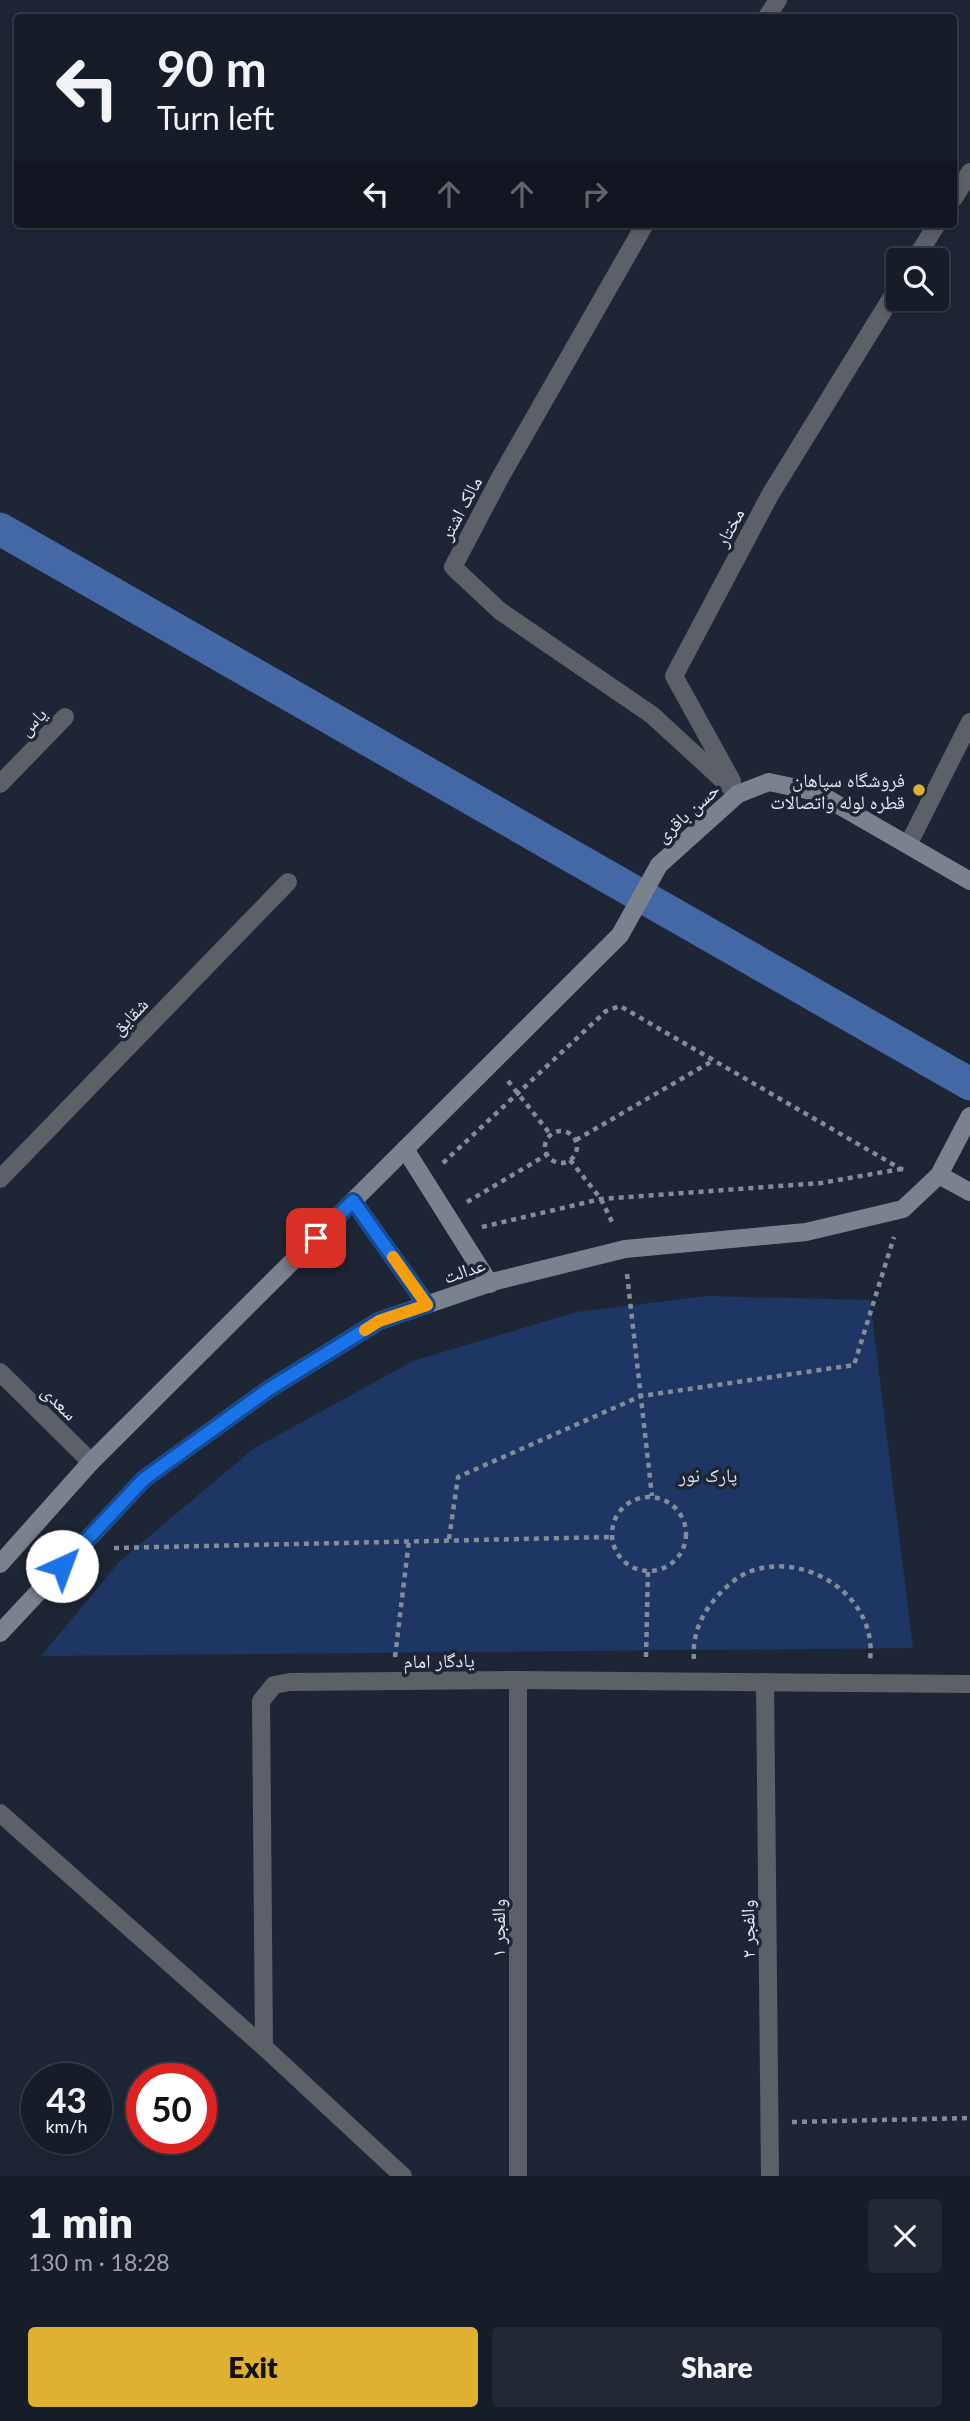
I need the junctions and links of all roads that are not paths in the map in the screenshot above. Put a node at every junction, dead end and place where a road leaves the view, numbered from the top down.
1 (970, 172) edge
2 (957, 193) edge
3 (643, 228) edge
4 (935, 228) edge
5 (922, 248) edge
6 (886, 306) edge
7 (65, 717) dead end
8 (970, 722) edge
9 (0, 784) edge
10 (738, 794) junction
11 (908, 845) junction
12 (970, 881) edge
13 (288, 882) dead end
14 (968, 1119) edge
15 (405, 1149) junction
16 (939, 1175) junction
17 (0, 1179) edge
18 (970, 1192) edge
19 (353, 1201) junction
20 (489, 1284) junction
21 (427, 1305) junction
22 (0, 1372) edge
23 (92, 1462) junction
24 (0, 1564) edge
25 (0, 1633) edge
26 (517, 1680) junction
27 (765, 1682) junction
28 (970, 1684) edge
29 (0, 1813) edge
30 (264, 2047) junction
31 (403, 2176) edge
32 (519, 2176) edge
33 (770, 2176) edge

1 - 2 street
3 - 10 street, مالک اشتر
4 - 5 street
6 - 10 street, مختار
7 - 9 street, یاس
8 - 11 street
10 - 11 main road, حسن باقری
10 - 15 main road, حسن باقری
11 - 12 main road, حسن باقری
13 - 17 street, شقایق
14 - 16 main road
15 - 19 main road
15 - 20 main road
16 - 18 main road
16 - 20 main road, عدالت
19 - 21 main road
19 - 23 main road
20 - 21 main road, عدالت
21 - 25 main road, عدالت
22 - 23 street, سعدی
23 - 24 main road
26 - 27 street, یادگار امام
26 - 30 street, یادگار امام
26 - 32 street, والفجر ۱
27 - 28 street, یادگار امام
27 - 33 street, والفجر ۲
29 - 30 street
30 - 31 street

